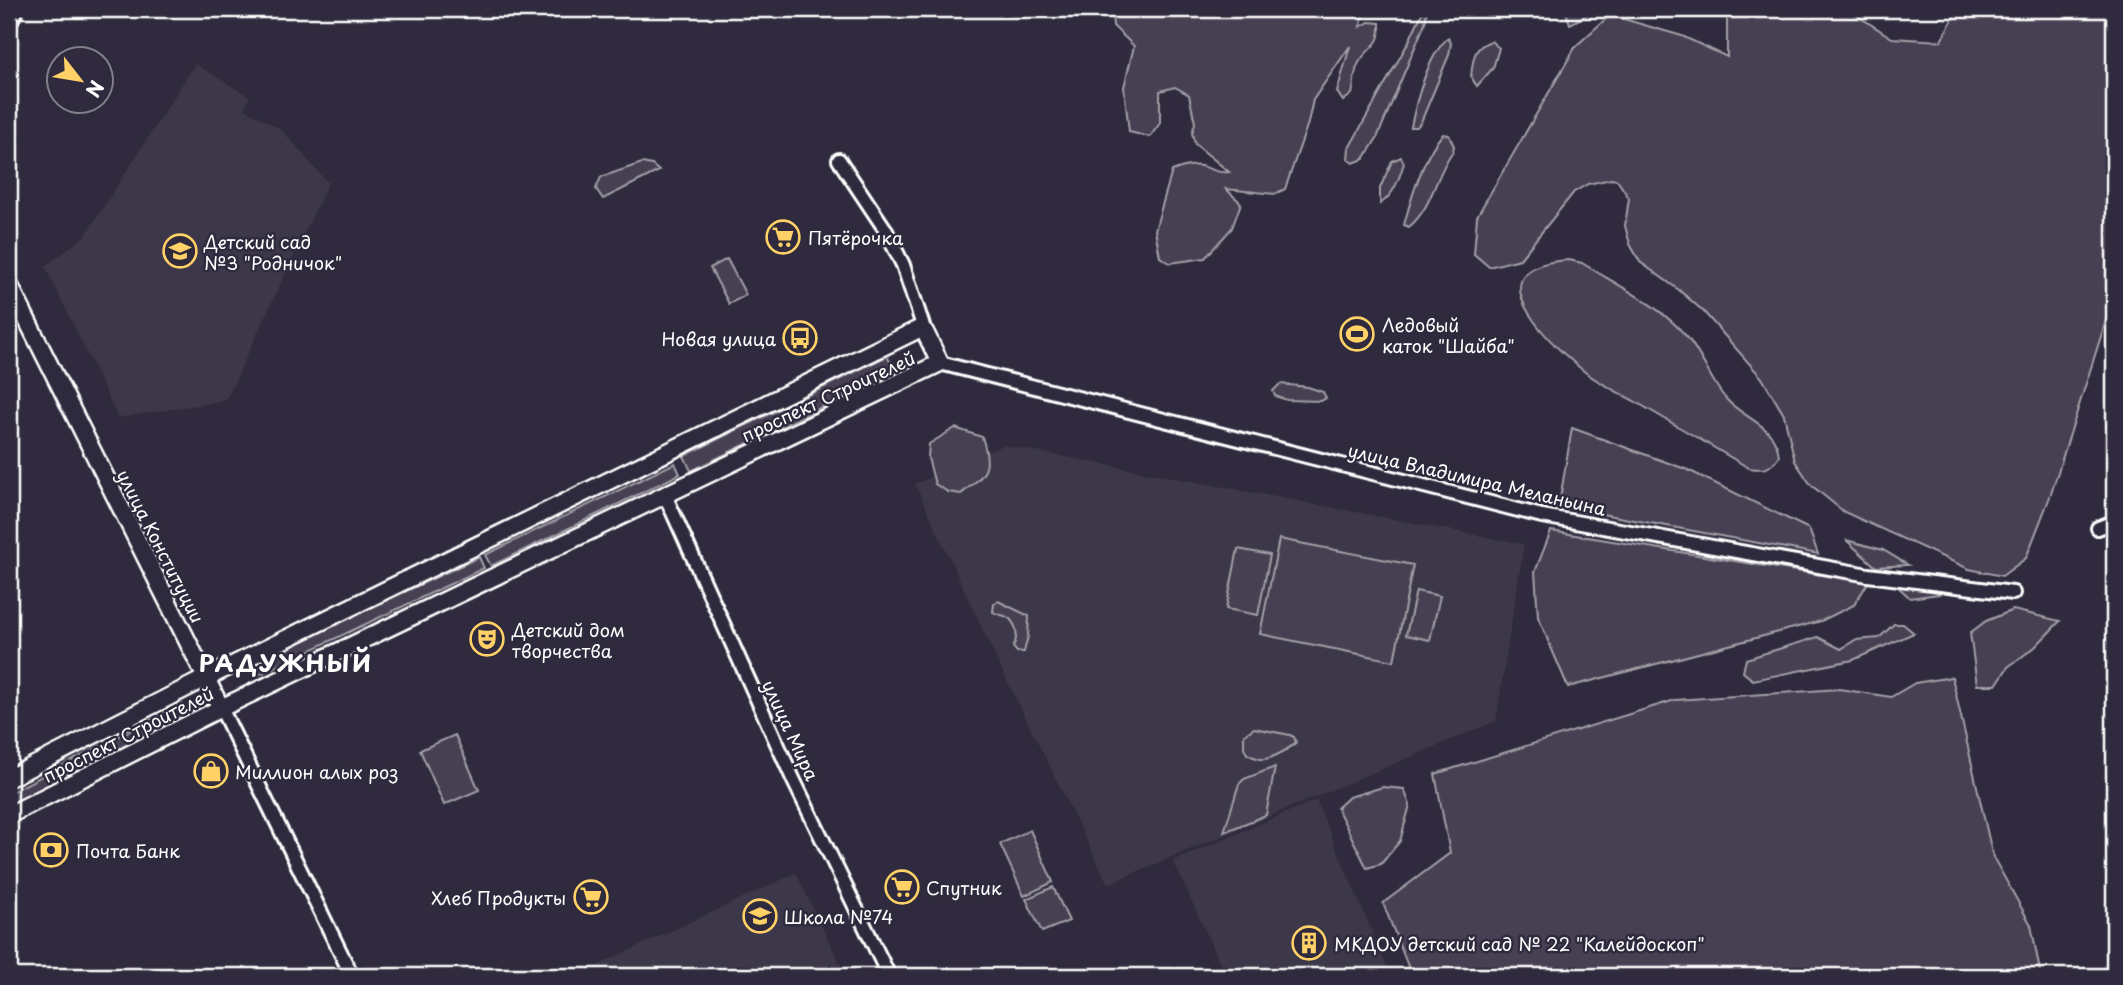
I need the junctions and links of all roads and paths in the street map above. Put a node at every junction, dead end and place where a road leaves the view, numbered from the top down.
1 (15, 9) edge
2 (9, 21) edge
3 (839, 160) dead end
4 (9, 284) edge
5 (925, 332) junction
6 (940, 363) junction
7 (666, 495) junction
8 (2114, 522) edge
9 (2098, 528) dead end
10 (2013, 593) dead end
11 (206, 678) junction
12 (221, 708) junction
13 (9, 778) edge
14 (9, 816) edge
15 (352, 976) edge
16 (889, 976) edge

1 - 2 street
3 - 5 street
4 - 11 street, улица Конституции
5 - 6 street, проспект Строителей
5 - 11 street, проспект Строителей
6 - 7 street, проспект Строителей
6 - 10 street, улица Владимира Меланьина
7 - 12 street, проспект Строителей
7 - 16 street, улица Мира
8 - 9 street
11 - 12 street, улица Конституции
11 - 13 street, проспект Строителей
12 - 14 street, проспект Строителей
12 - 15 street, улица Конституции

